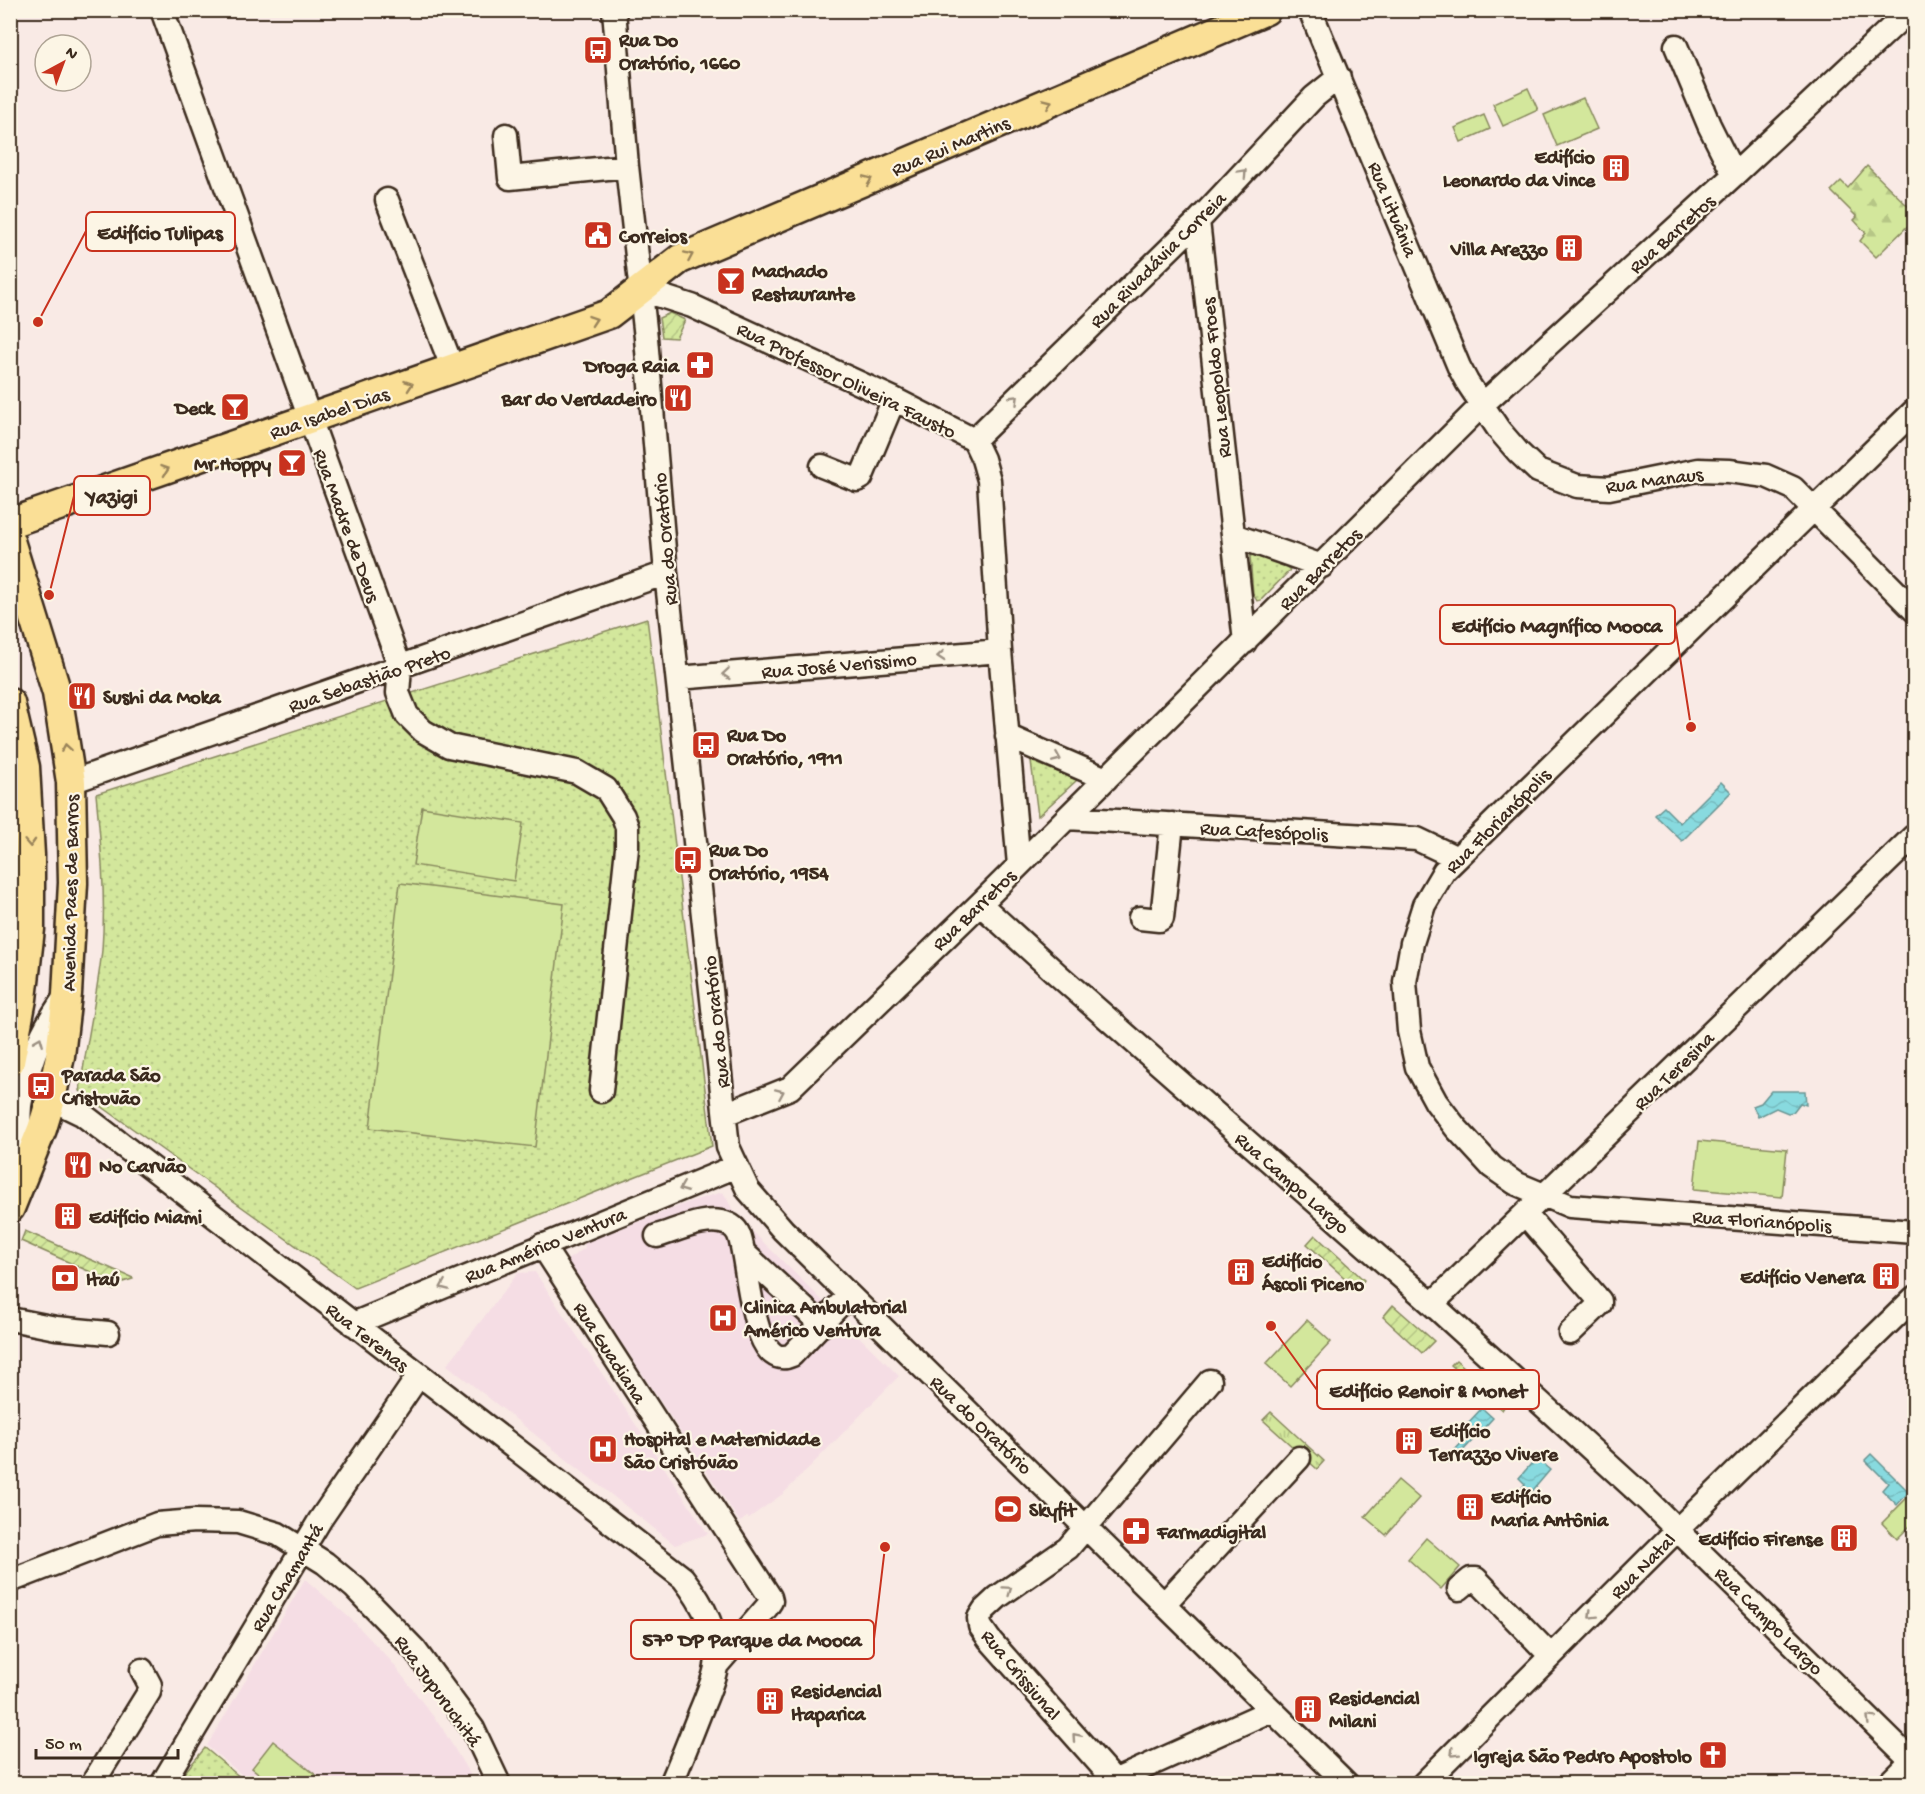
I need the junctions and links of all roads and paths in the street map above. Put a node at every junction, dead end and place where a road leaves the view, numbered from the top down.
1 (162, 10) edge
2 (614, 10) edge
3 (1266, 10) edge
4 (1310, 10) edge
5 (1910, 10) edge
6 (1676, 46) dead end
7 (1339, 77) junction
8 (506, 135) dead end
9 (627, 166) junction
10 (1734, 175) junction
11 (387, 200) dead end
12 (1198, 221) junction
13 (642, 290) junction
14 (453, 369) junction
15 (894, 399) junction
16 (1482, 405) junction
17 (1914, 411) edge
18 (310, 420) junction
19 (974, 440) junction
20 (822, 466) dead end
21 (1814, 509) junction
22 (10, 523) edge
23 (1233, 535) junction
24 (10, 542) edge
25 (1322, 566) junction
26 (666, 573) junction
27 (1914, 610) edge
28 (1245, 642) junction
29 (1000, 651) junction
30 (400, 667) junction
31 (678, 678) junction
32 (10, 703) edge
33 (1007, 736) junction
34 (1106, 779) junction
35 (71, 782) junction
36 (1067, 818) junction
37 (1172, 824) junction
38 (1914, 836) edge
39 (1457, 858) junction
40 (1019, 865) junction
41 (980, 904) junction
42 (1140, 918) dead end
43 (67, 994) junction
44 (10, 1062) edge
45 (601, 1091) dead end
46 (51, 1099) junction
47 (725, 1114) junction
48 (737, 1166) junction
49 (22, 1180) junction
50 (1543, 1196) junction
51 (10, 1208) edge
52 (1525, 1214) junction
53 (1914, 1232) edge
54 (657, 1236) dead end
55 (542, 1245) junction
56 (742, 1252) junction
57 (849, 1295) junction
58 (1914, 1298) edge
59 (1432, 1304) junction
60 (10, 1319) edge
61 (353, 1324) junction
62 (822, 1325) junction
63 (108, 1333) dead end
64 (1570, 1333) dead end
65 (419, 1375) junction
66 (1210, 1381) dead end
67 (1299, 1458) dead end
68 (1087, 1526) junction
69 (1678, 1529) junction
70 (302, 1550) junction
71 (10, 1581) edge
72 (1459, 1589) dead end
73 (1164, 1604) junction
74 (1551, 1656) junction
75 (716, 1666) junction
76 (142, 1670) dead end
77 (1272, 1710) junction
78 (1914, 1760) edge
79 (1111, 1782) edge
80 (92, 1784) edge
81 (162, 1784) edge
82 (499, 1784) edge
83 (671, 1784) edge
84 (1347, 1784) edge
85 (1423, 1784) edge
86 (1888, 1784) edge

1 - 18 street, Rua Madre de Deus
2 - 9 street, Rua do Oratório
13 -> 3 main road, Rua Rui Martins
4 - 7 street, Rua Lituânia
5 - 10 street, Rua Barretos
6 - 10 street
12 -> 7 street, Rua Rivadávia Correia
7 - 16 street, Rua Lituânia
8 - 9 street
9 - 13 street, Rua do Oratório
10 - 16 street, Rua Barretos
11 - 14 street
19 -> 12 street, Rua Rivadávia Correia
12 - 23 street, Rua Leopoldo Froes
14 -> 13 main road, Rua Isabel Dias
13 - 15 street, Rua Professor Oliveira Fausto
13 - 26 street, Rua do Oratório
18 -> 14 main road, Rua Isabel Dias
15 - 19 street, Rua Professor Oliveira Fausto
15 - 20 street
16 - 21 street, Rua Manaus
16 - 25 street, Rua Barretos
17 - 21 street, Rua Florianópolis
22 -> 18 main road, Rua Isabel Dias
18 - 30 street, Rua Madre de Deus
19 - 29 street, Rua Professor Oliveira Fausto
21 - 27 street, Rua Manaus
21 - 39 street, Rua Florianópolis
23 - 25 street
23 - 28 street, Rua Leopoldo Froes
35 -> 24 main road, Avenida Paes de Barros
25 - 28 street, Rua Barretos
26 - 30 street, Rua Sebastião Preto
26 - 31 street, Rua do Oratório
28 - 34 street, Rua Barretos
29 -> 31 street, Rua José Verissimo
29 - 33 street, Rua Professor Oliveira Fausto
30 - 35 street, Rua Sebastião Preto
30 - 45 street
31 - 47 street, Rua do Oratório
32 -> 44 main road, Avenida Paes de Barros
33 -> 34 street
33 - 40 street, Rua Professor Oliveira Fausto
34 - 36 street, Rua Barretos
35 - 43 main road, Avenida Paes de Barros
36 - 37 street, Rua Cafesópolis
36 - 40 street, Rua Barretos
37 - 39 street, Rua Cafesópolis
37 - 42 street
38 - 50 street, Rua Teresina
39 - 50 street, Rua Florianópolis
40 - 41 street, Rua Barretos
47 -> 41 street, Rua Barretos
41 - 59 street, Rua Campo Largo
43 - 46 main road, Avenida Paes de Barros
49 -> 43 street
46 - 49 main road, Avenida Paes de Barros
46 - 61 street, Rua Terenas
47 - 48 street, Rua do Oratório
48 -> 55 street, Rua Américo Ventura
48 - 57 street, Rua do Oratório
49 - 51 main road, Avenida Paes de Barros
50 - 52 street, Rua Teresina
50 - 53 street, Rua Florianópolis
52 - 59 street, Rua Teresina
52 - 64 street
54 - 56 street
55 -> 61 street, Rua Américo Ventura
55 - 75 street, Rua Guadiana
56 - 62 street
56 - 62 street
57 - 62 street
57 - 68 street, Rua do Oratório
58 - 69 street, Rua Natal
59 - 69 street, Rua Campo Largo
60 - 63 street
61 - 65 street, Rua Terenas
65 - 70 street, Rua Chamantá
65 - 75 street, Rua Terenas
66 - 68 street
67 - 73 street
68 - 73 street, Rua do Oratório
79 -> 68 street, Rua Crissiunal
69 -> 74 street, Rua Natal
78 -> 69 street, Rua Campo Largo
70 - 71 street, Rua Jupuruchitá
70 - 81 street, Rua Chamantá
70 - 82 street, Rua Jupuruchitá
72 - 74 street
73 - 77 street, Rua do Oratório
74 -> 85 street, Rua Natal
75 - 83 street
76 - 80 street
77 - 79 street
77 - 84 street, Rua do Oratório
78 - 86 street

